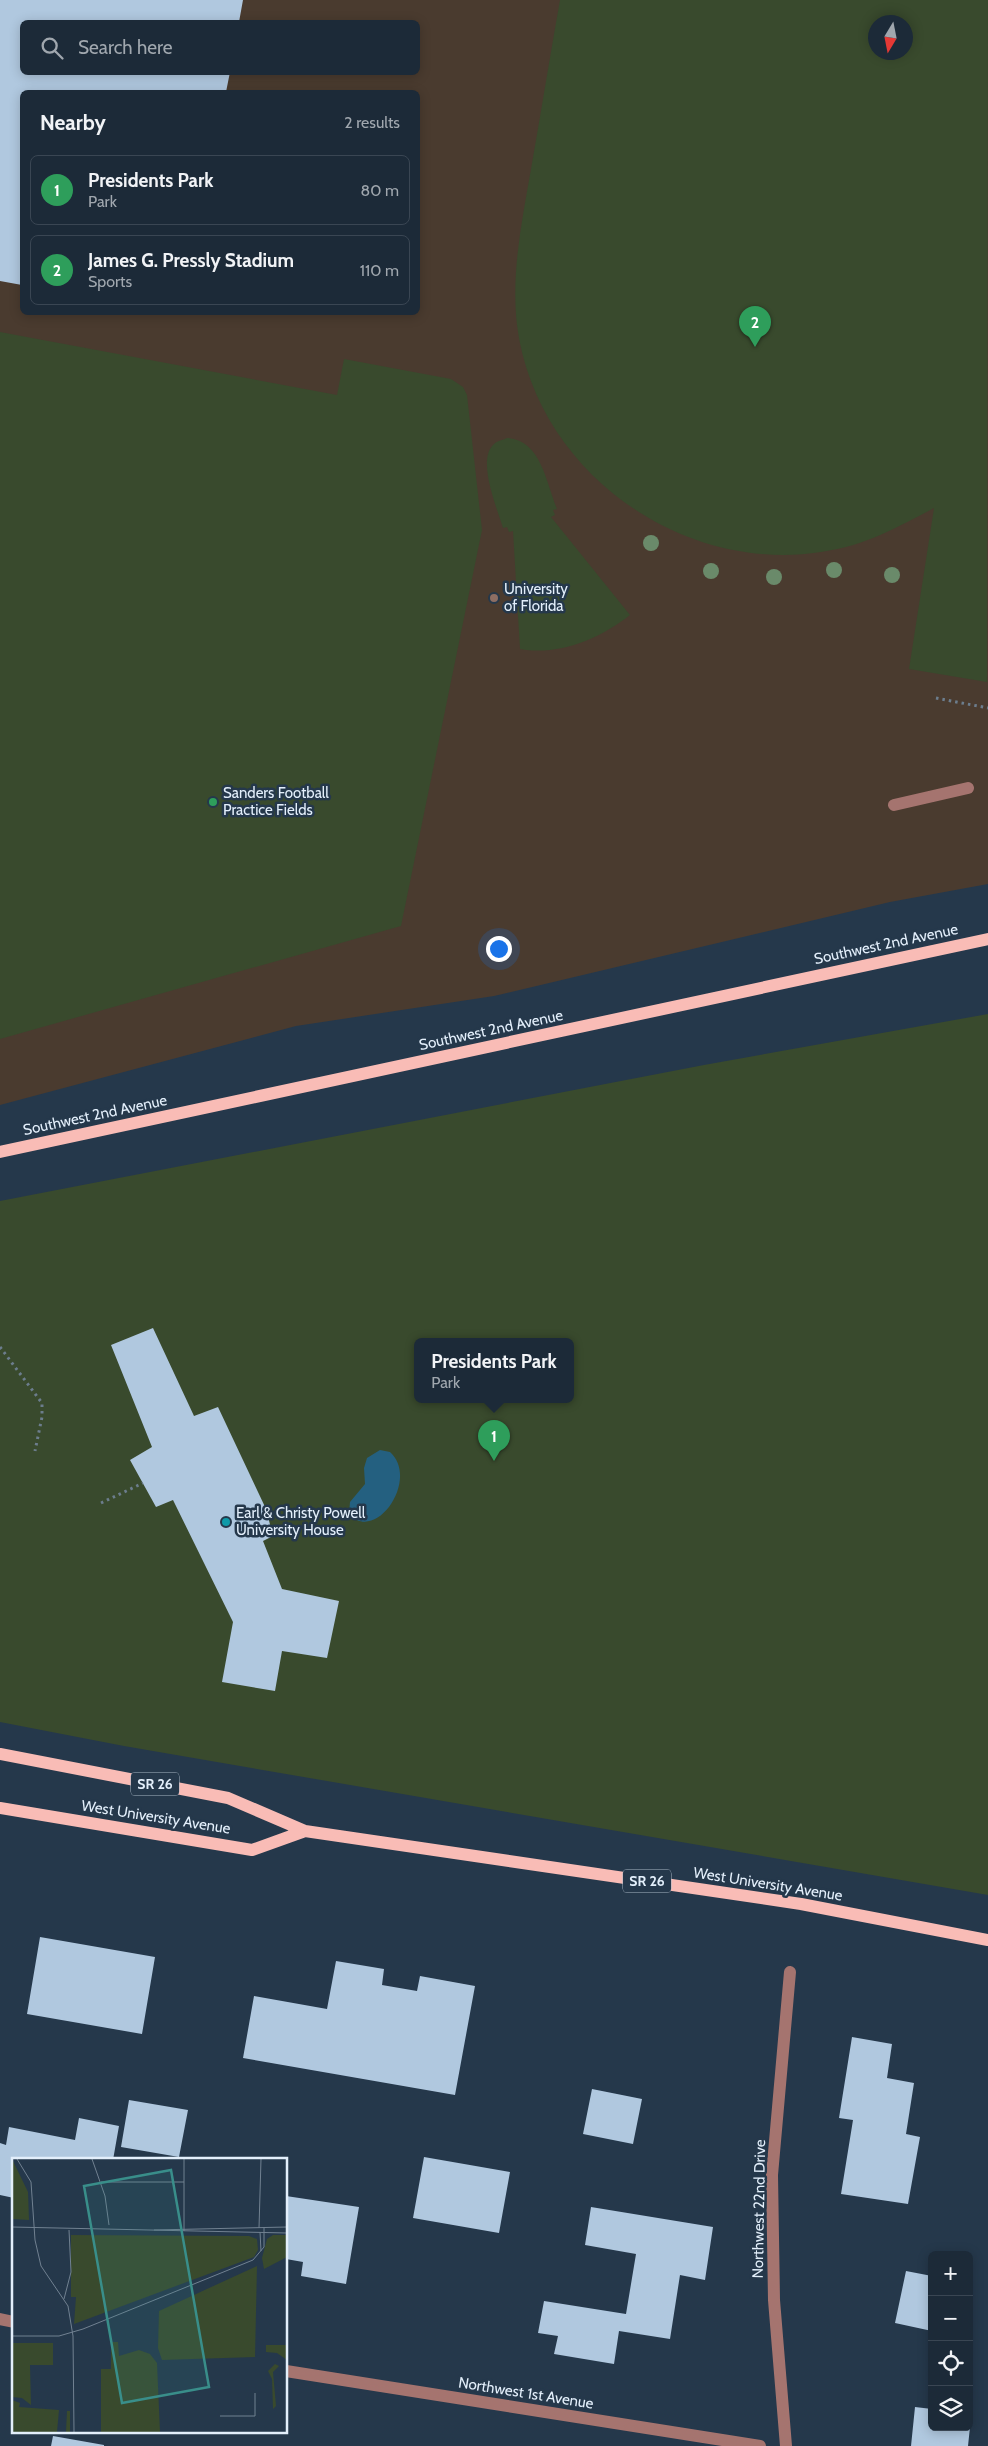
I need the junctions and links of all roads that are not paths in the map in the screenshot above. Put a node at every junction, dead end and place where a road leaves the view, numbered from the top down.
1 (968, 788) dead end
2 (894, 805) dead end
3 (988, 939) edge
4 (0, 1152) edge
5 (0, 1754) edge
6 (0, 1808) edge
7 (305, 1831) junction
8 (988, 1940) edge
9 (790, 1972) dead end
10 (288, 2372) edge
11 (760, 2446) edge
12 (786, 2446) edge

1 - 2 street
3 - 4 main road, Southwest 2nd Avenue
5 - 7 main road, West University Avenue / SR 26
6 - 7 main road, West University Avenue / SR 26
7 - 8 main road, West University Avenue / SR 26
9 - 12 street, Northwest 22nd Drive
10 - 11 street, Northwest 1st Avenue

